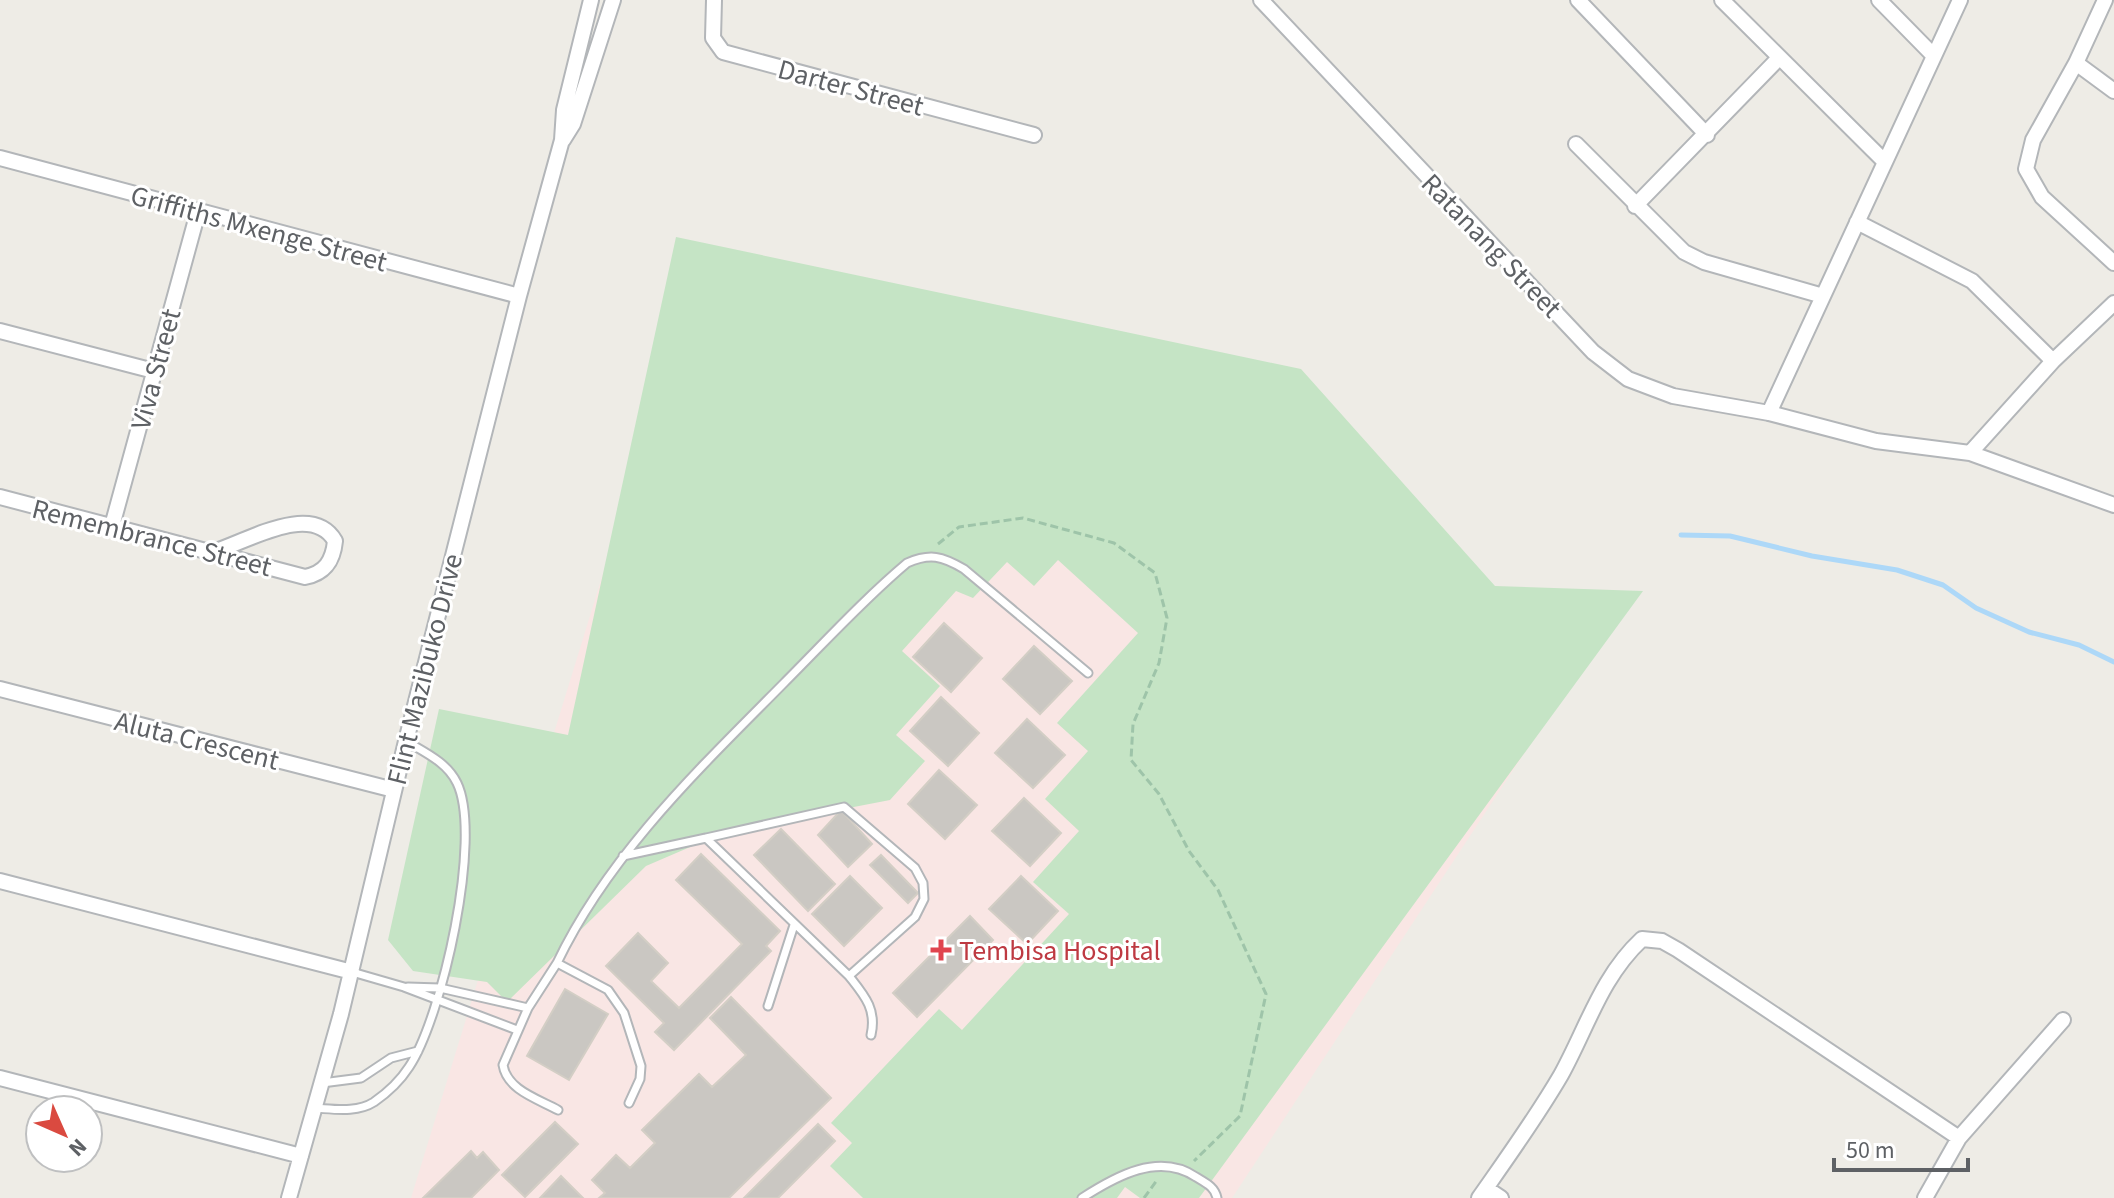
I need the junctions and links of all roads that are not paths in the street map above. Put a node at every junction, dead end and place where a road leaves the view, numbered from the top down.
1 (591, 0) edge
2 (613, 0) edge
3 (714, 0) edge
4 (1261, 0) edge
5 (1578, 0) edge
6 (1722, 0) edge
7 (1879, 0) edge
8 (1960, 0) edge
9 (2105, 0) edge
10 (1933, 55) junction
11 (1779, 58) junction
12 (2076, 63) junction
13 (2114, 91) edge
14 (1034, 135) dead end
15 (1707, 135) junction
16 (562, 140) junction
17 (1576, 144) dead end
18 (0, 158) edge
19 (1885, 162) junction
20 (1635, 206) junction
21 (198, 212) junction
22 (1857, 222) junction
23 (2114, 263) edge
24 (519, 296) junction
25 (1823, 296) junction
26 (2114, 303) edge
27 (0, 331) edge
28 (2053, 361) junction
29 (154, 371) junction
30 (1769, 413) junction
31 (1970, 453) junction
32 (0, 497) edge
33 (2114, 505) edge
34 (112, 526) junction
35 (213, 552) junction
36 (1088, 673) dead end
37 (0, 689) edge
38 (406, 741) junction
39 (394, 790) junction
40 (706, 838) junction
41 (623, 856) junction
42 (0, 881) edge
43 (794, 925) junction
44 (557, 963) junction
45 (352, 972) junction
46 (849, 976) junction
47 (404, 987) junction
48 (440, 988) junction
49 (435, 1001) junction
50 (768, 1006) dead end
51 (528, 1008) junction
52 (2063, 1020) dead end
53 (517, 1030) junction
54 (871, 1035) dead end
55 (418, 1051) junction
56 (0, 1078) edge
57 (322, 1083) junction
58 (629, 1103) dead end
59 (314, 1108) junction
60 (558, 1110) dead end
61 (1959, 1138) junction
62 (301, 1156) junction
63 (1483, 1193) edge
64 (289, 1198) edge
65 (1082, 1198) edge
66 (1217, 1198) edge
67 (1501, 1198) edge
68 (1925, 1198) edge

1 - 16 street, Flint Mazibuko Drive
2 - 16 street, Flint Mazibuko Drive
3 - 14 street, Darter Street
4 - 30 street, Ratanang Street
5 - 15 street
6 - 11 street
7 - 10 street
8 - 10 street
9 - 12 street
10 - 19 street
11 - 15 street
11 - 19 street
12 - 13 street
12 - 23 street
15 - 20 street
16 - 24 street, Flint Mazibuko Drive
17 - 20 street
18 - 21 street, Griffiths Mxenge Street
19 - 22 street
20 - 25 street
21 - 24 street, Griffiths Mxenge Street
21 - 29 street, Viva Street
22 - 25 street
22 - 28 street
24 - 38 street, Flint Mazibuko Drive
25 - 30 street
26 - 28 street
27 - 29 street
28 - 31 street
29 - 34 street, Viva Street
30 - 31 street, Ratanang Street
31 - 33 street, Ratanang Street
32 - 34 street, Remembrance Street
34 - 35 street, Remembrance Street
35 - 35 street, Remembrance Street
36 - 41 lane
37 - 39 street, Aluta Crescent
38 - 39 street, Flint Mazibuko Drive
38 - 48 lane
39 - 45 street, Flint Mazibuko Drive
40 - 41 lane
40 - 43 lane
40 - 46 lane
41 - 44 lane
42 - 45 street
43 - 46 lane
43 - 50 lane
44 - 51 lane
44 - 58 lane
45 - 47 lane
45 - 57 street, Flint Mazibuko Drive
46 - 54 lane
47 - 48 lane
47 - 49 lane
48 - 49 lane
48 - 51 lane
49 - 53 lane
49 - 55 lane
51 - 53 lane
52 - 61 street
53 - 60 lane
55 - 57 lane
55 - 59 lane
56 - 62 street
57 - 59 street, Flint Mazibuko Drive
59 - 62 street, Flint Mazibuko Drive
61 - 63 street
61 - 68 street
62 - 64 street, Flint Mazibuko Drive
63 - 67 street
65 - 66 lane

